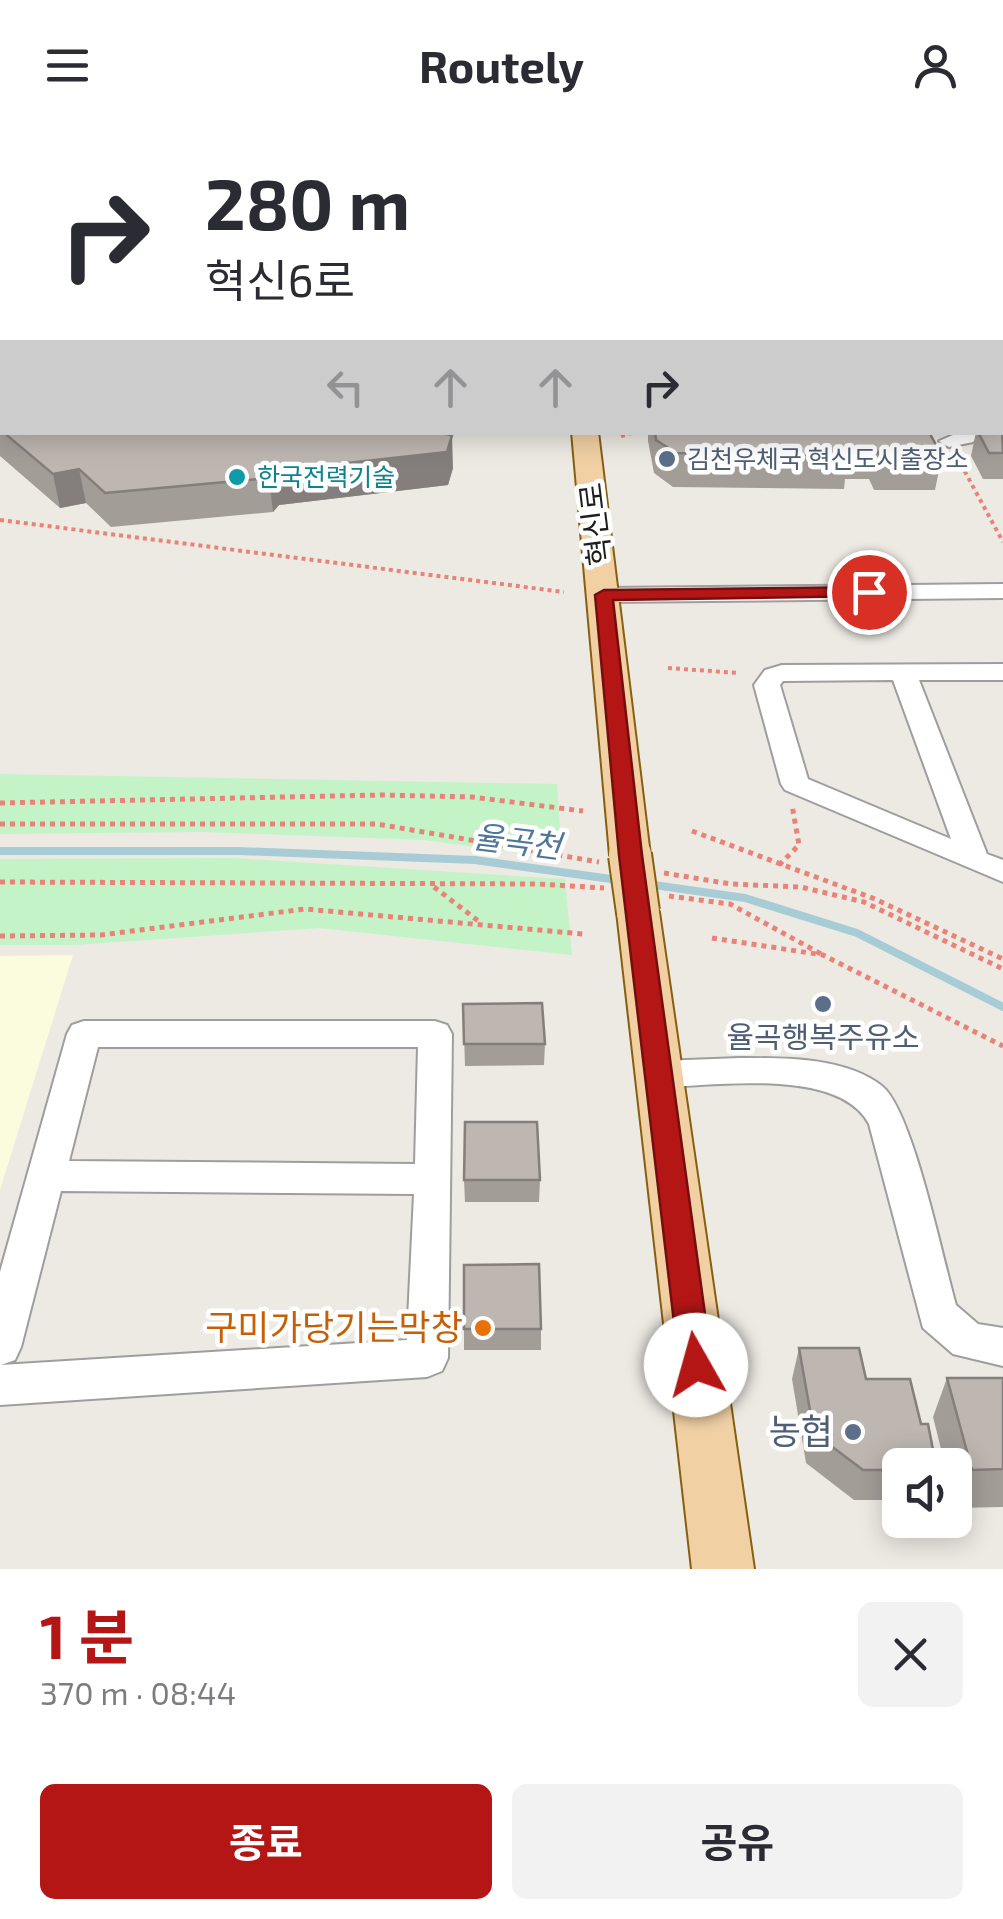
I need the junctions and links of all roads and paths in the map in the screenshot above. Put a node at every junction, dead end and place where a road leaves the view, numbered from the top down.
1 (585, 435) edge
2 (625, 435) edge
3 (969, 435) edge
4 (621, 436) dead end
5 (948, 441) joint
6 (0, 520) edge
7 (1003, 542) edge
8 (1003, 591) edge
9 (564, 592) dead end
10 (604, 595) junction
11 (668, 668) dead end
12 (903, 672) junction
13 (1003, 672) edge
14 (739, 674) dead end
15 (790, 792) dead end
16 (0, 802) edge
17 (583, 811) dead end
18 (0, 824) edge
19 (692, 832) dead end
20 (974, 860) junction
21 (779, 865) junction
22 (1003, 872) edge
23 (631, 880) junction
24 (0, 882) edge
25 (432, 885) junction
26 (483, 925) junction
27 (583, 934) dead end
28 (0, 936) edge
29 (712, 938) dead end
30 (823, 955) junction
31 (1003, 959) edge
32 (1003, 968) edge
33 (1003, 1046) edge
34 (660, 1074) junction
35 (46, 1176) junction
36 (434, 1179) junction
37 (1003, 1347) edge
38 (0, 1348) edge
39 (0, 1385) edge
40 (723, 1569) edge

1 - 10 main road, 혁신로
2 - 4 path
3 - 5 street
5 - 7 path
6 - 9 path
8 - 10 street
10 - 23 main road, 혁신로
11 - 14 path
12 - 13 street
12 - 20 street
12 - 20 street
15 - 21 path
16 - 17 path
18 - 23 path
19 - 21 path
20 - 22 street
21 - 31 path
23 - 25 path
23 - 30 path
23 - 32 path
23 - 34 main road, 혁신로
24 - 25 path
25 - 26 path
26 - 27 path
26 - 28 path
29 - 30 path
30 - 33 path
34 - 37 street
34 - 40 main road, 혁신로
35 - 36 street
35 - 36 street
35 - 38 street
36 - 39 street

